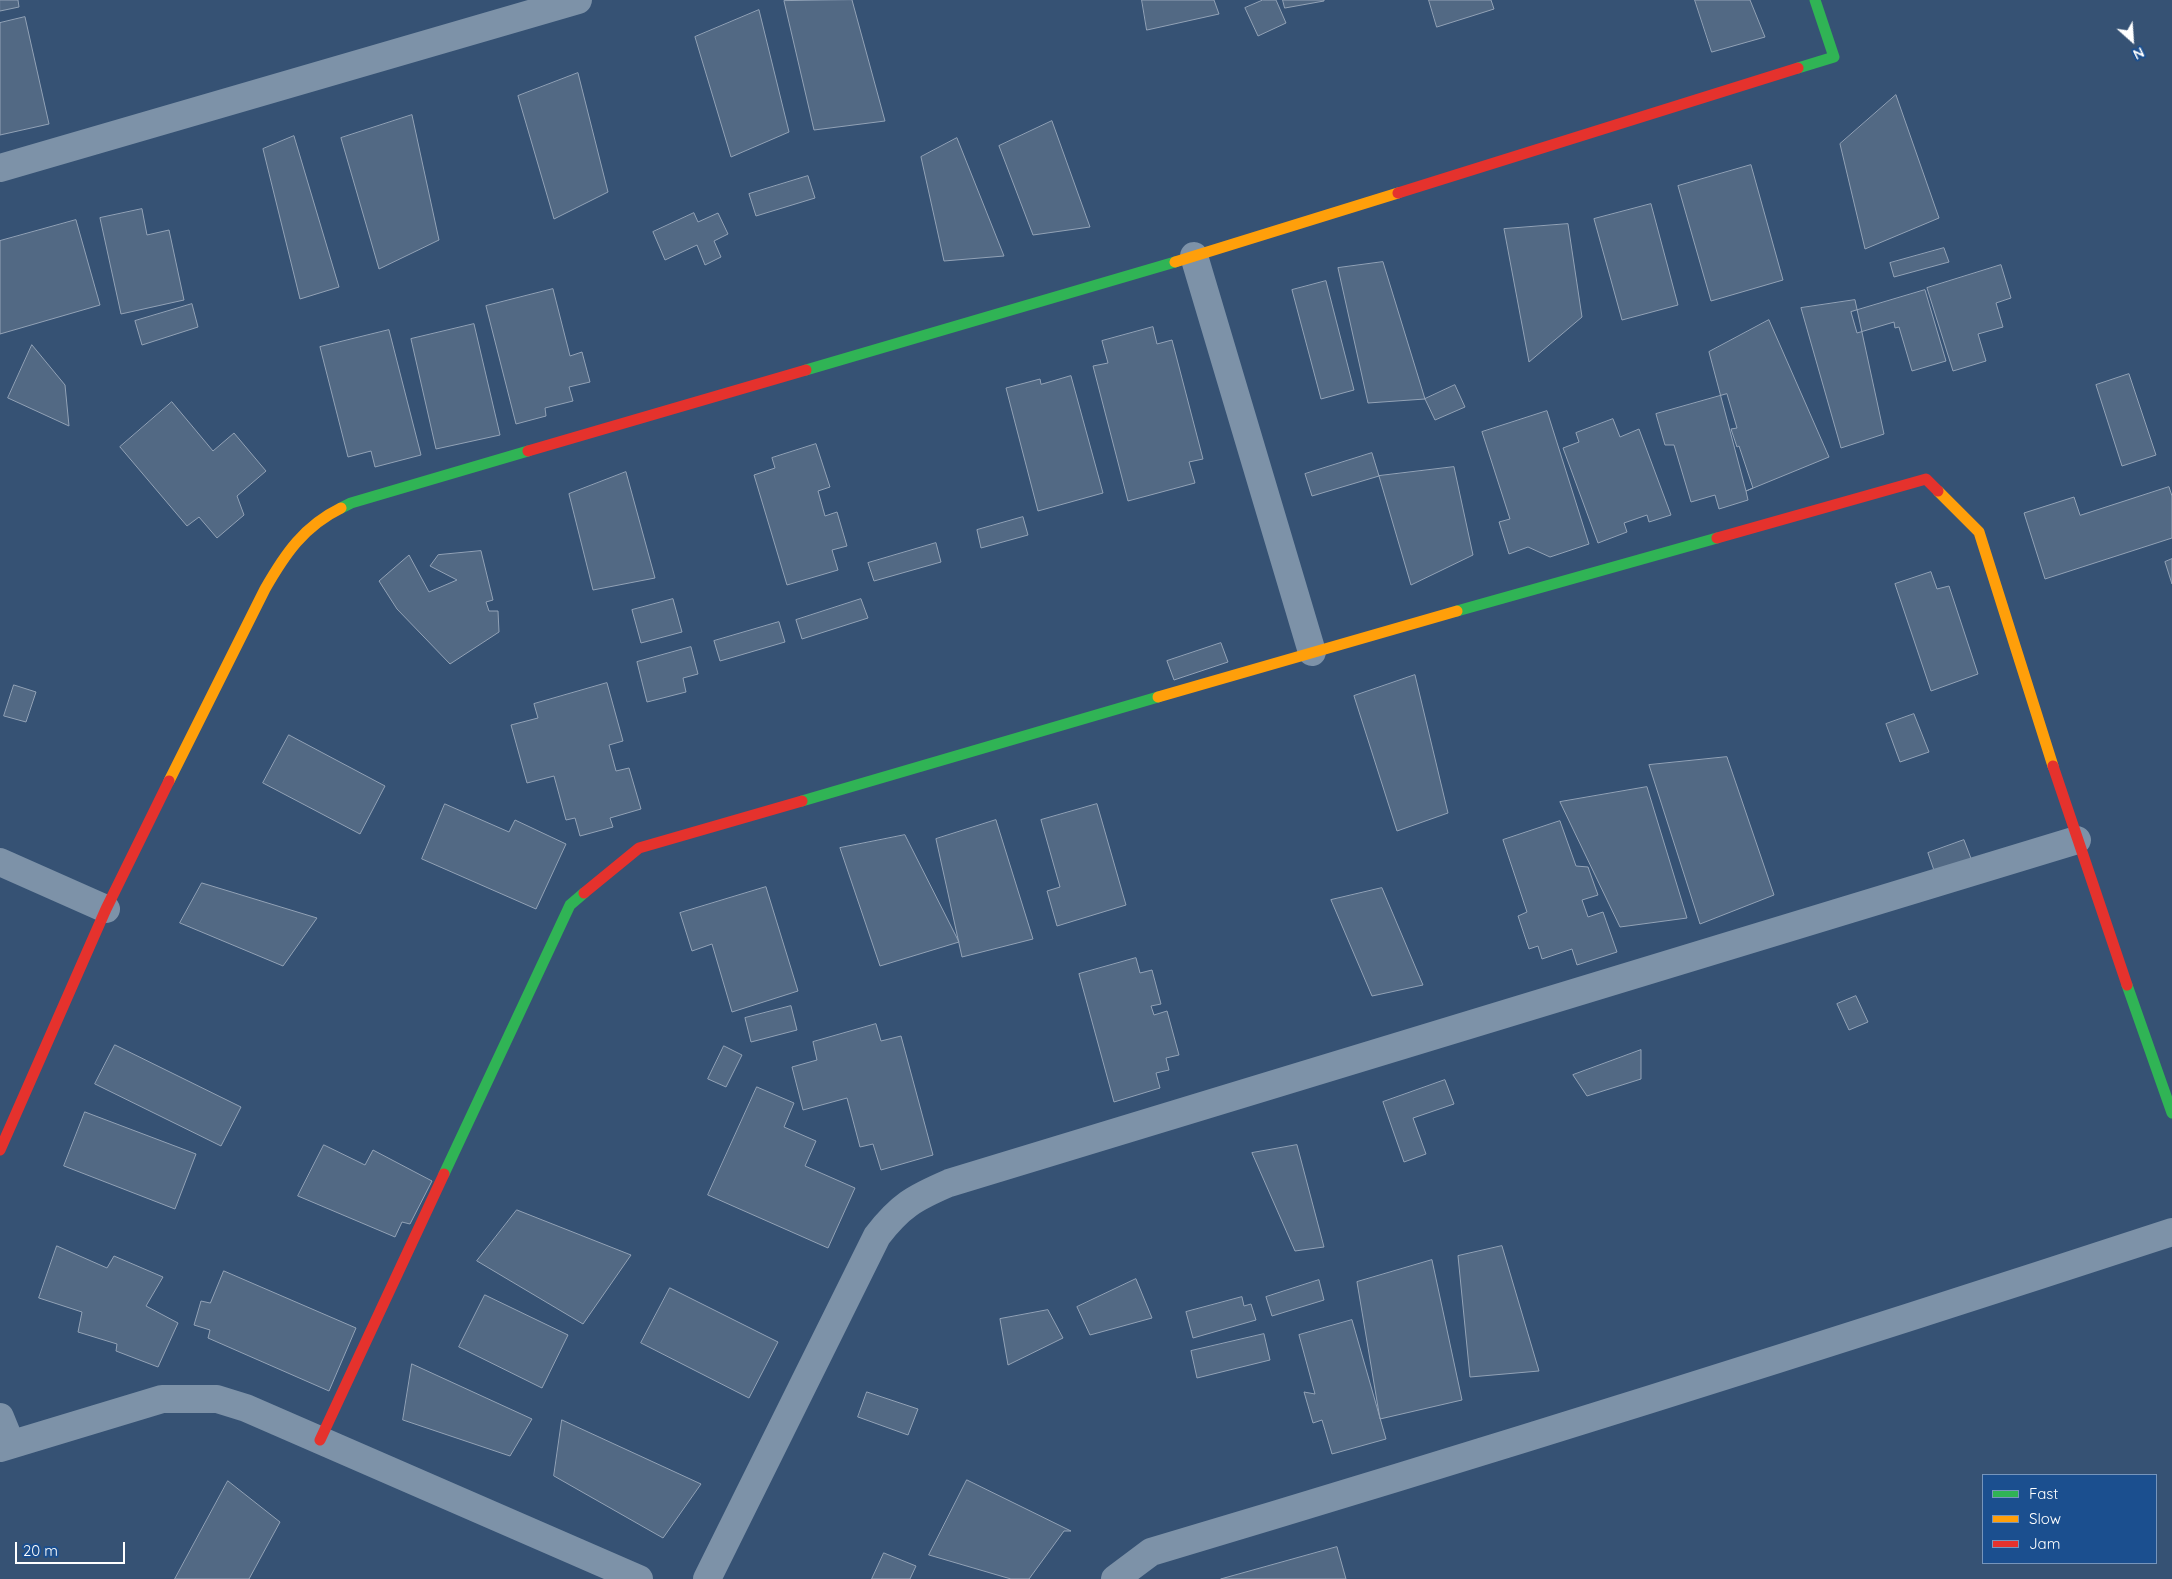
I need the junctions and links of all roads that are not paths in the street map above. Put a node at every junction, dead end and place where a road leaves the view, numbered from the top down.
1 (578, 0) edge
2 (1815, 0) edge
3 (0, 168) edge
4 (1194, 256) junction
5 (1312, 652) junction
6 (2077, 840) junction
7 (0, 862) edge
8 (106, 909) junction
9 (2172, 1113) edge
10 (0, 1150) edge
11 (2172, 1232) edge
12 (0, 1417) edge
13 (320, 1440) junction
14 (6, 1446) edge
15 (639, 1579) edge
16 (707, 1579) edge
17 (1115, 1579) edge

1 - 3 street
2 - 4 street
4 - 5 street
4 - 8 street
5 - 6 street
5 - 13 street
6 - 9 street
6 - 16 street
7 - 8 street
8 - 10 street
11 - 17 street
12 - 14 street
13 - 14 street
13 - 15 street

